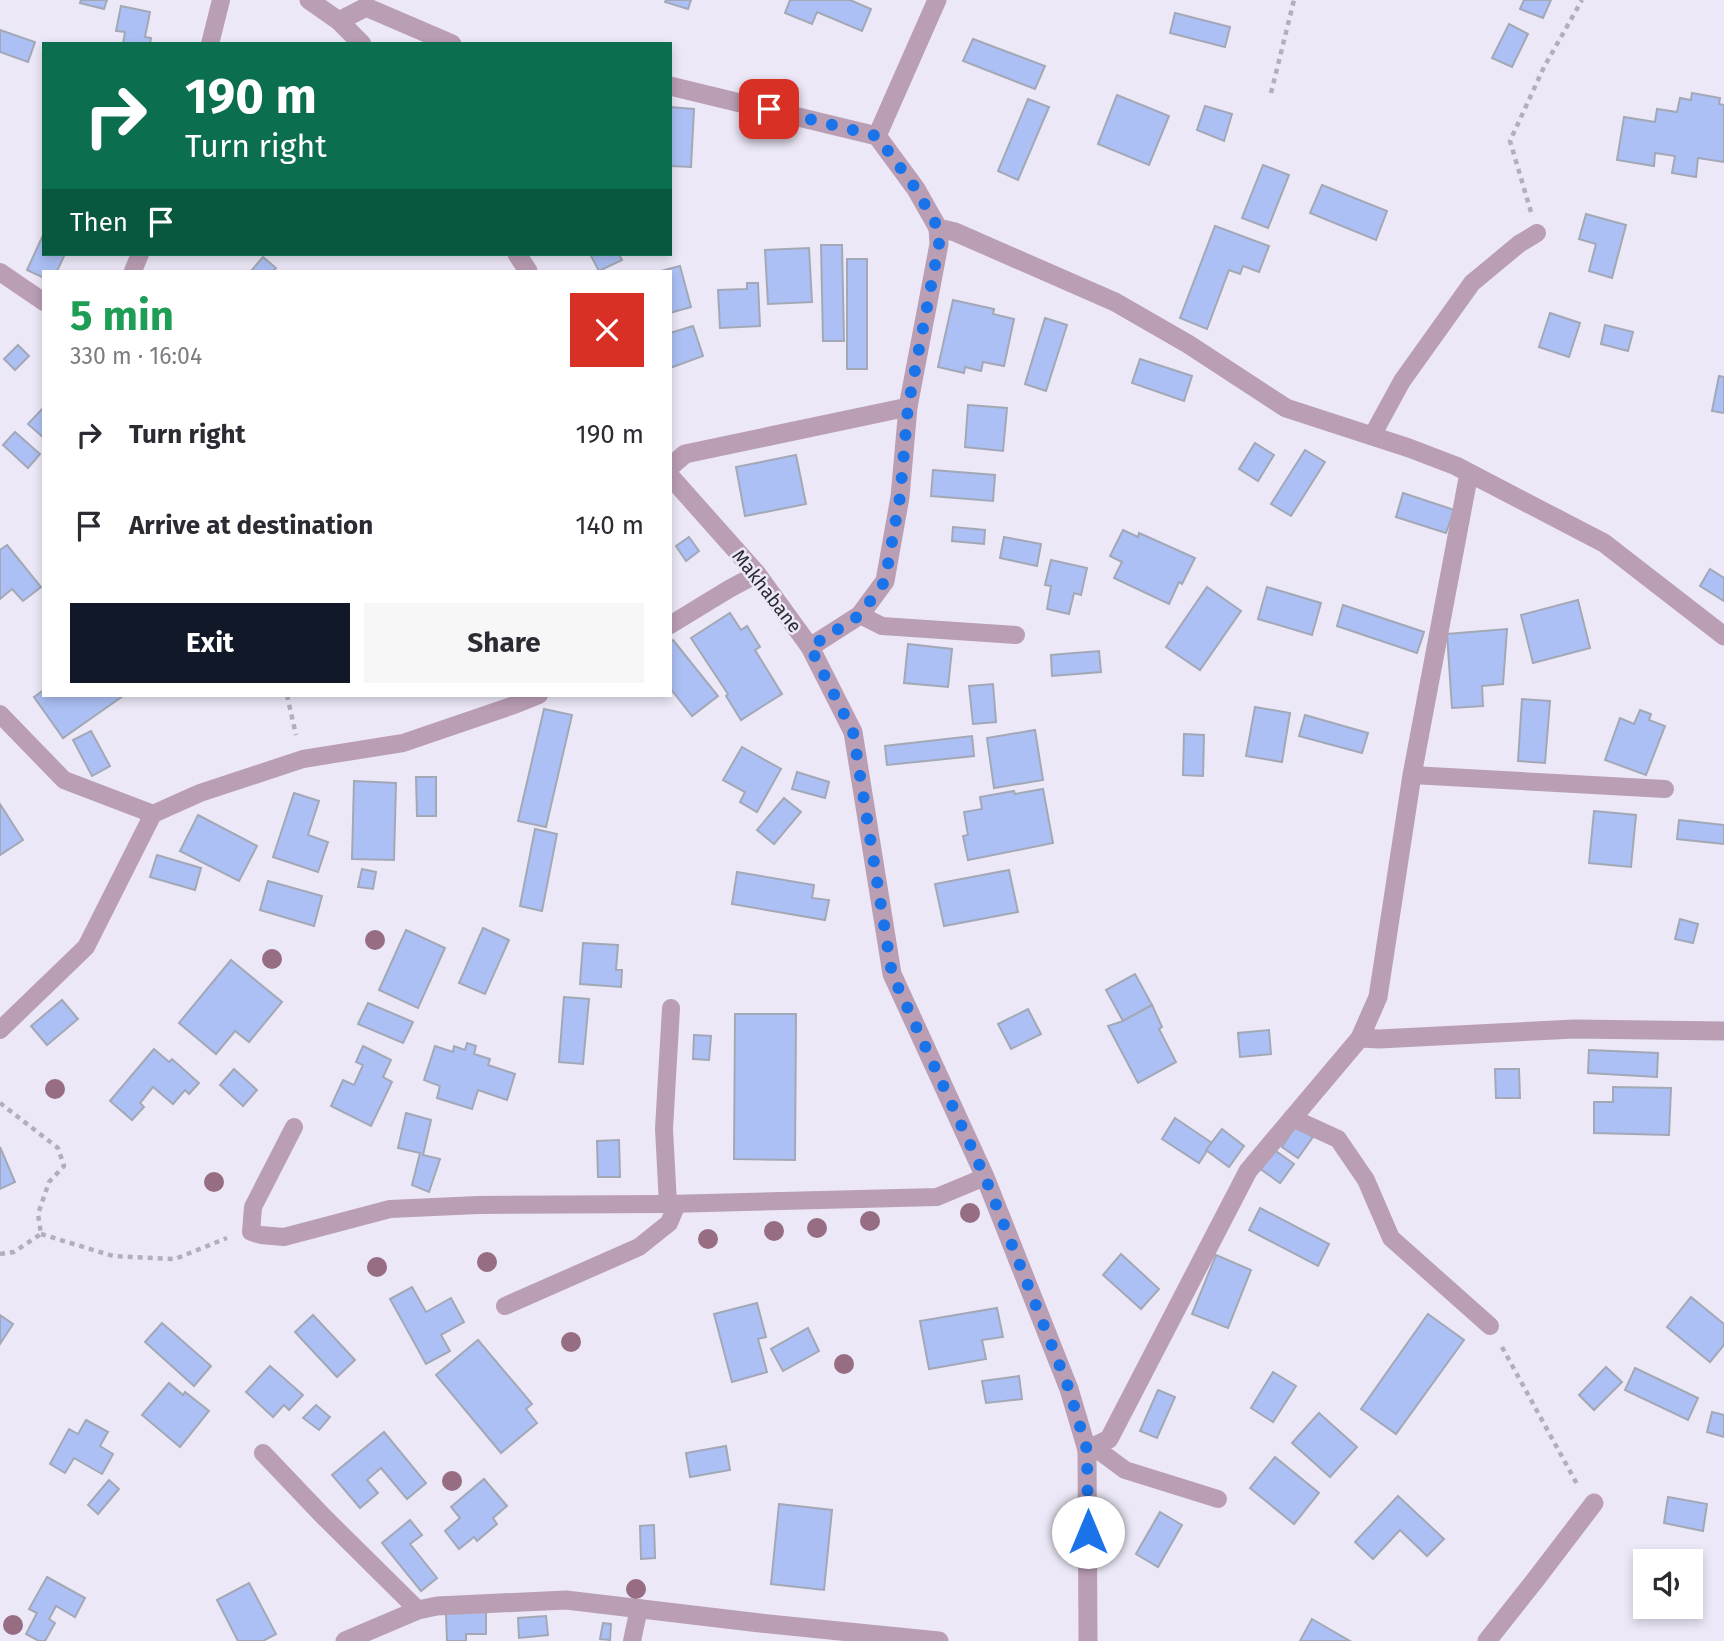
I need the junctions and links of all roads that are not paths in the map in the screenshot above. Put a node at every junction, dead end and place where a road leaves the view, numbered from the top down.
1 (221, 0) edge
2 (309, 0) edge
3 (937, 0) edge
4 (340, 21) junction
5 (210, 42) edge
6 (360, 42) edge
7 (447, 42) edge
8 (672, 86) edge
9 (877, 136) junction
10 (938, 228) junction
11 (1537, 233) road end
12 (0, 272) edge
13 (42, 301) edge
14 (908, 407) junction
15 (1372, 436) junction
16 (672, 465) edge
17 (1469, 473) junction
18 (672, 478) edge
19 (757, 574) junction
20 (860, 615) junction
21 (672, 624) edge
22 (1016, 635) dead end
23 (1724, 636) edge
24 (810, 647) junction
25 (534, 697) edge
26 (0, 714) edge
27 (1412, 775) junction
28 (1665, 789) dead end
29 (153, 814) junction
30 (671, 1008) dead end
31 (0, 1030) edge
32 (1724, 1031) edge
33 (1360, 1038) junction
34 (1292, 1118) junction
35 (294, 1127) dead end
36 (985, 1177) junction
37 (672, 1204) junction
38 (505, 1306) dead end
39 (1490, 1326) road end
40 (1091, 1449) junction
41 (263, 1452) dead end
42 (1218, 1499) dead end
43 (1594, 1503) road end
44 (639, 1608) junction
45 (418, 1610) junction
46 (345, 1641) edge
47 (632, 1641) edge
48 (939, 1641) edge
49 (1088, 1641) edge
50 (1487, 1641) edge

1 - 5 lane
2 - 4 street
3 - 9 street
4 - 6 street
4 - 7 street
8 - 9 street
9 - 10 street
10 - 14 street
10 - 15 street
11 - 15 lane
12 - 13 lane
14 - 16 street
14 - 20 street
15 - 17 street
17 - 23 street
17 - 27 street
18 - 19 street, Makhabane
19 - 21 lane
19 - 24 street, Makhabane
20 - 22 lane
20 - 24 street
24 - 36 street, Makhabane
25 - 29 lane
26 - 29 lane
27 - 28 lane
27 - 33 street
29 - 31 lane
30 - 37 lane
32 - 33 street
33 - 34 street
34 - 39 lane
34 - 40 street
35 - 37 lane
36 - 37 lane
36 - 40 street, Makhabane
37 - 38 lane
40 - 42 lane
40 - 49 street, Makhabane
41 - 45 lane
43 - 50 street
44 - 45 street
44 - 47 lane
44 - 48 street
45 - 46 street

